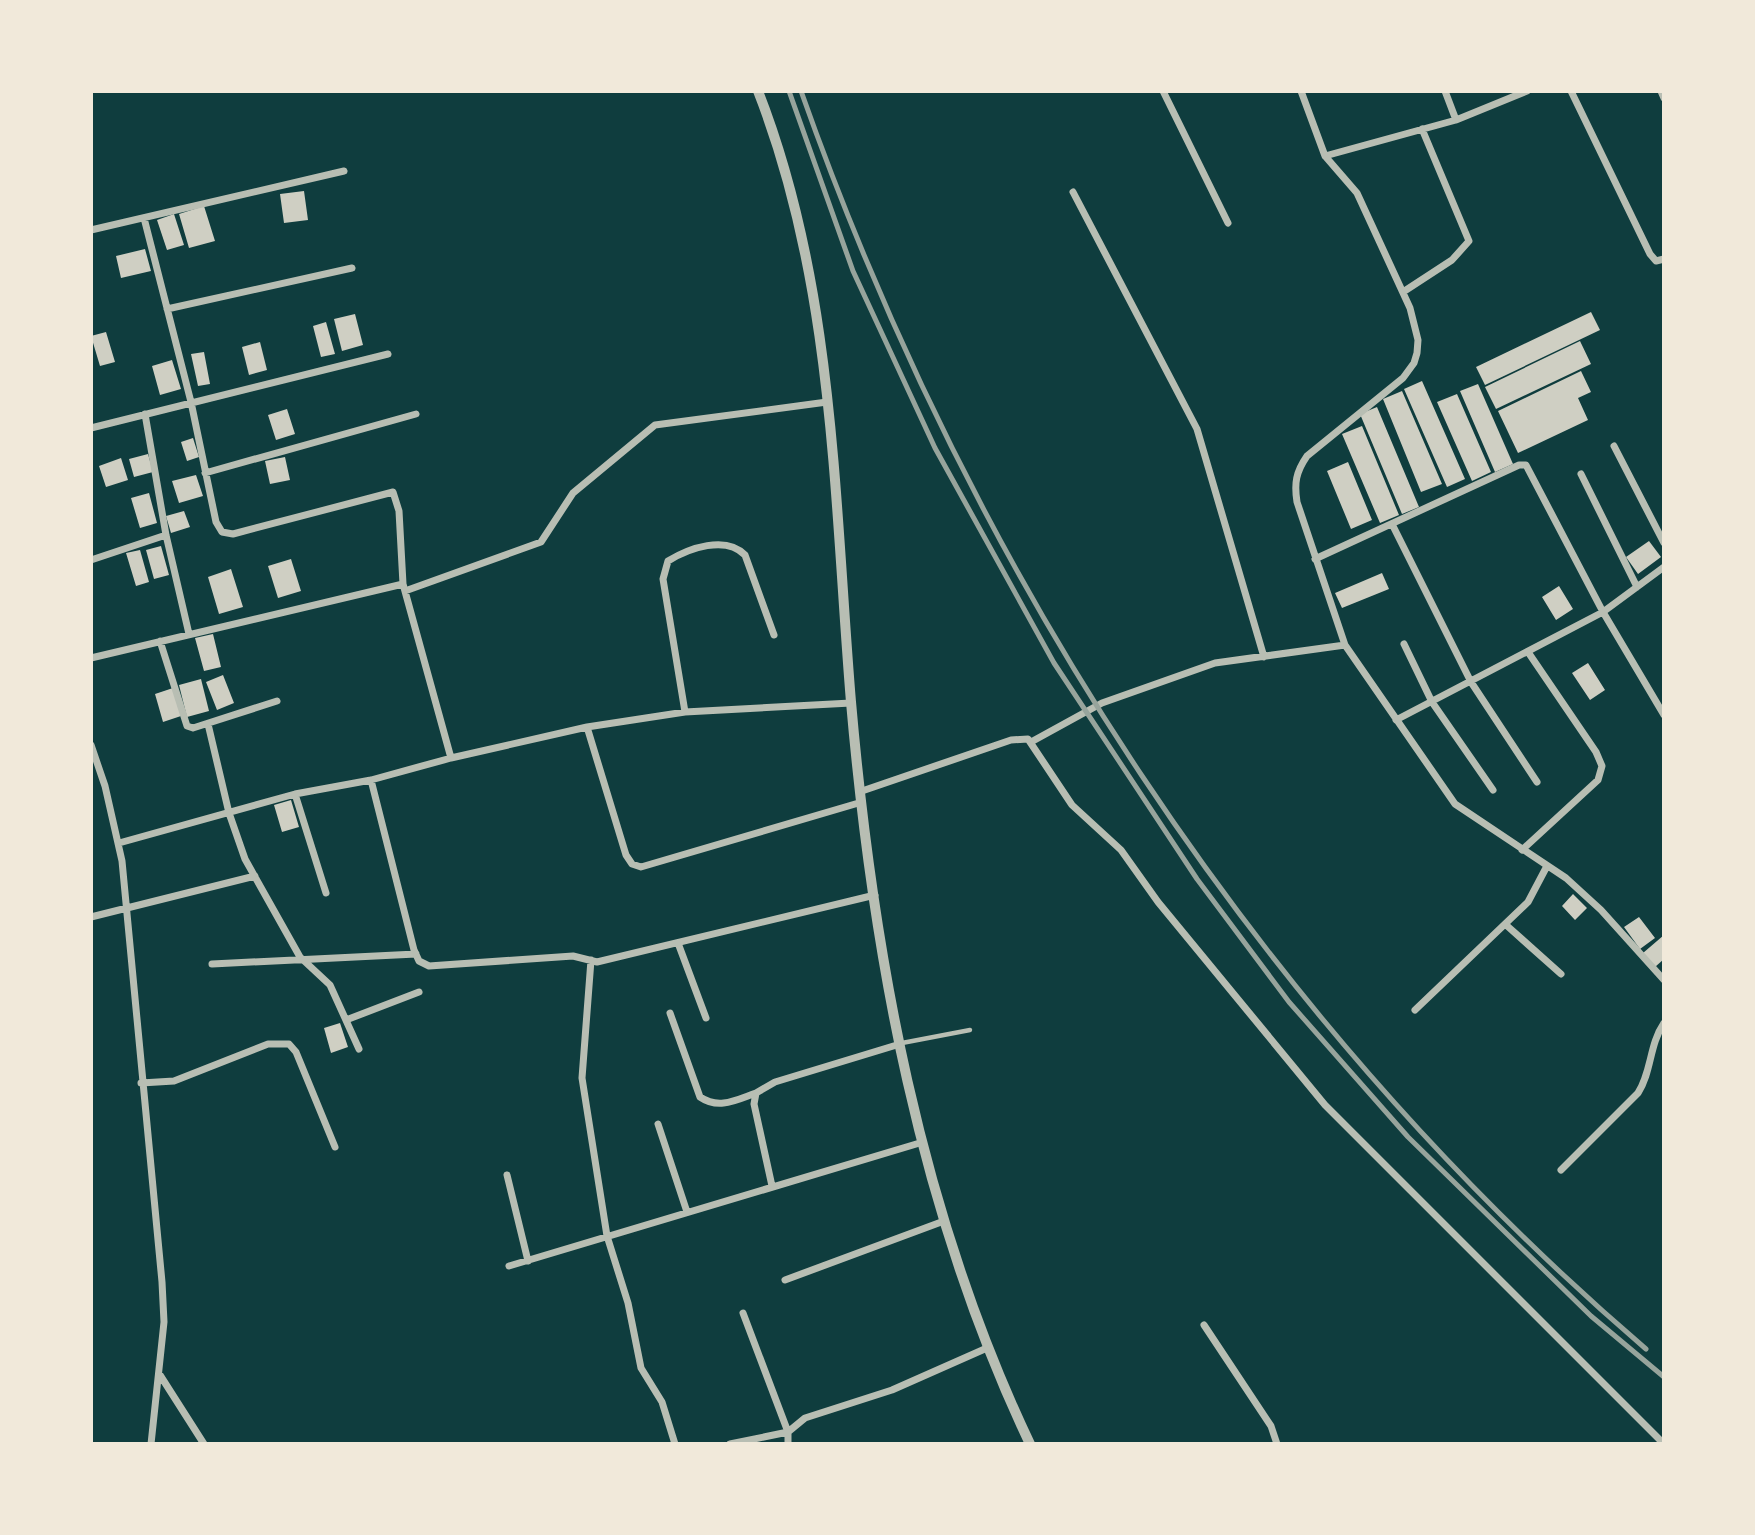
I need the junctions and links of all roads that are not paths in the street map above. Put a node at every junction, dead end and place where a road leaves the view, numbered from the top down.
1 (758, 91) edge
2 (1163, 91) edge
3 (1301, 91) edge
4 (1445, 91) edge
5 (1527, 91) edge
6 (1572, 91) edge
7 (1661, 91) edge
8 (1664, 98) edge
9 (1456, 120) junction
10 (1422, 129) junction
11 (1325, 156) junction
12 (344, 171) dead end
13 (1073, 192) dead end
14 (144, 218) junction
15 (1228, 223) dead end
16 (91, 230) edge
17 (1664, 259) edge
18 (352, 268) dead end
19 (1403, 292) junction
20 (167, 309) junction
21 (388, 354) dead end
22 (191, 402) junction
23 (827, 402) junction
24 (145, 414) junction
25 (416, 414) dead end
26 (91, 428) edge
27 (1614, 446) dead end
28 (205, 473) junction
29 (1581, 474) dead end
30 (1392, 524) junction
31 (166, 535) junction
32 (1664, 543) edge
33 (1315, 559) junction
34 (91, 560) edge
35 (1664, 567) edge
36 (1637, 587) junction
37 (404, 588) junction
38 (1603, 612) junction
39 (189, 634) junction
40 (774, 635) dead end
41 (160, 641) junction
42 (1404, 644) dead end
43 (1345, 645) junction
44 (1528, 652) junction
45 (1264, 657) junction
46 (91, 658) edge
47 (1471, 682) junction
48 (276, 701) dead end
49 (1432, 702) junction
50 (851, 703) junction
51 (685, 712) junction
52 (1664, 715) edge
53 (1396, 720) junction
54 (208, 724) junction
55 (587, 727) junction
56 (1031, 742) junction
57 (91, 745) edge
58 (451, 758) junction
59 (370, 780) junction
60 (1537, 782) dead end
61 (1493, 790) dead end
62 (295, 794) junction
63 (862, 796) junction
64 (229, 813) junction
65 (119, 843) junction
66 (1522, 850) junction
67 (1547, 866) junction
68 (255, 876) junction
69 (326, 893) dead end
70 (875, 894) junction
71 (127, 908) junction
72 (91, 917) edge
73 (1505, 924) junction
74 (678, 943) junction
75 (416, 954) junction
76 (300, 957) junction
77 (591, 960) junction
78 (212, 964) dead end
79 (1561, 974) dead end
80 (1664, 980) edge
81 (419, 992) dead end
82 (1415, 1010) dead end
83 (670, 1013) dead end
84 (706, 1018) dead end
85 (346, 1020) junction
86 (1664, 1023) edge
87 (970, 1030) dead end
88 (900, 1044) junction
89 (359, 1049) dead end
90 (141, 1083) junction
91 (756, 1093) junction
92 (658, 1124) dead end
93 (923, 1142) junction
94 (335, 1147) dead end
95 (1561, 1170) dead end
96 (507, 1175) dead end
97 (772, 1186) junction
98 (687, 1212) junction
99 (944, 1221) junction
100 (607, 1236) junction
101 (527, 1261) junction
102 (509, 1266) dead end
103 (785, 1280) dead end
104 (743, 1313) dead end
105 (1204, 1325) dead end
106 (986, 1348) junction
107 (159, 1374) junction
108 (788, 1432) junction
109 (151, 1444) edge
110 (204, 1444) edge
111 (676, 1444) edge
112 (730, 1444) edge
113 (788, 1444) edge
114 (1030, 1444) edge
115 (1277, 1444) edge
116 (1664, 1444) edge

1 - 23 street
2 - 15 street
3 - 11 street
4 - 9 street
5 - 9 street
6 - 17 street
7 - 8 street
9 - 10 street
10 - 11 street
10 - 19 street
11 - 19 street
12 - 14 street
13 - 45 street
14 - 16 street
14 - 20 street
18 - 20 street
19 - 33 street
20 - 22 street
21 - 22 street
22 - 24 street
22 - 28 street
23 - 37 street
23 - 50 street
24 - 26 street
24 - 31 street
25 - 28 street
27 - 32 street
28 - 37 street
29 - 36 street
30 - 33 street
30 - 38 street
30 - 47 street
31 - 34 street
31 - 39 street
33 - 43 street
35 - 36 street
36 - 38 street
37 - 39 street
37 - 58 street
38 - 44 street
38 - 52 street
39 - 41 street
40 - 51 street
41 - 46 street
41 - 54 street
42 - 49 street
43 - 45 street
43 - 53 street
44 - 47 street
44 - 66 street
45 - 56 street
47 - 49 street
47 - 60 street
48 - 54 street
49 - 53 street
49 - 61 street
50 - 51 street
50 - 63 street
51 - 55 street
53 - 66 street
54 - 64 street
55 - 58 street
55 - 63 street
56 - 63 street
56 - 116 street
57 - 65 street
58 - 59 street
59 - 62 street
59 - 75 street
62 - 64 street
62 - 69 street
63 - 70 street
64 - 65 street
64 - 68 street
65 - 71 street
66 - 67 street
67 - 73 street
67 - 80 street
68 - 71 street
68 - 76 street
70 - 74 street
70 - 88 street
71 - 72 street
71 - 90 street
73 - 79 street
73 - 82 street
74 - 77 street
74 - 84 street
75 - 76 street
75 - 77 street
76 - 78 street
76 - 85 street
77 - 100 street
81 - 85 street
83 - 91 street
85 - 89 street
86 - 95 street
87 - 88 lane
88 - 91 street
88 - 93 street
90 - 94 street
90 - 107 street
91 - 97 street
92 - 98 street
93 - 97 street
93 - 99 street
96 - 101 street
97 - 98 street
98 - 100 street
99 - 103 street
99 - 106 street
100 - 101 street
100 - 111 street
101 - 102 street
104 - 108 street
105 - 115 street
106 - 108 street
106 - 114 street
107 - 109 street
107 - 110 street
108 - 112 street
108 - 113 street

